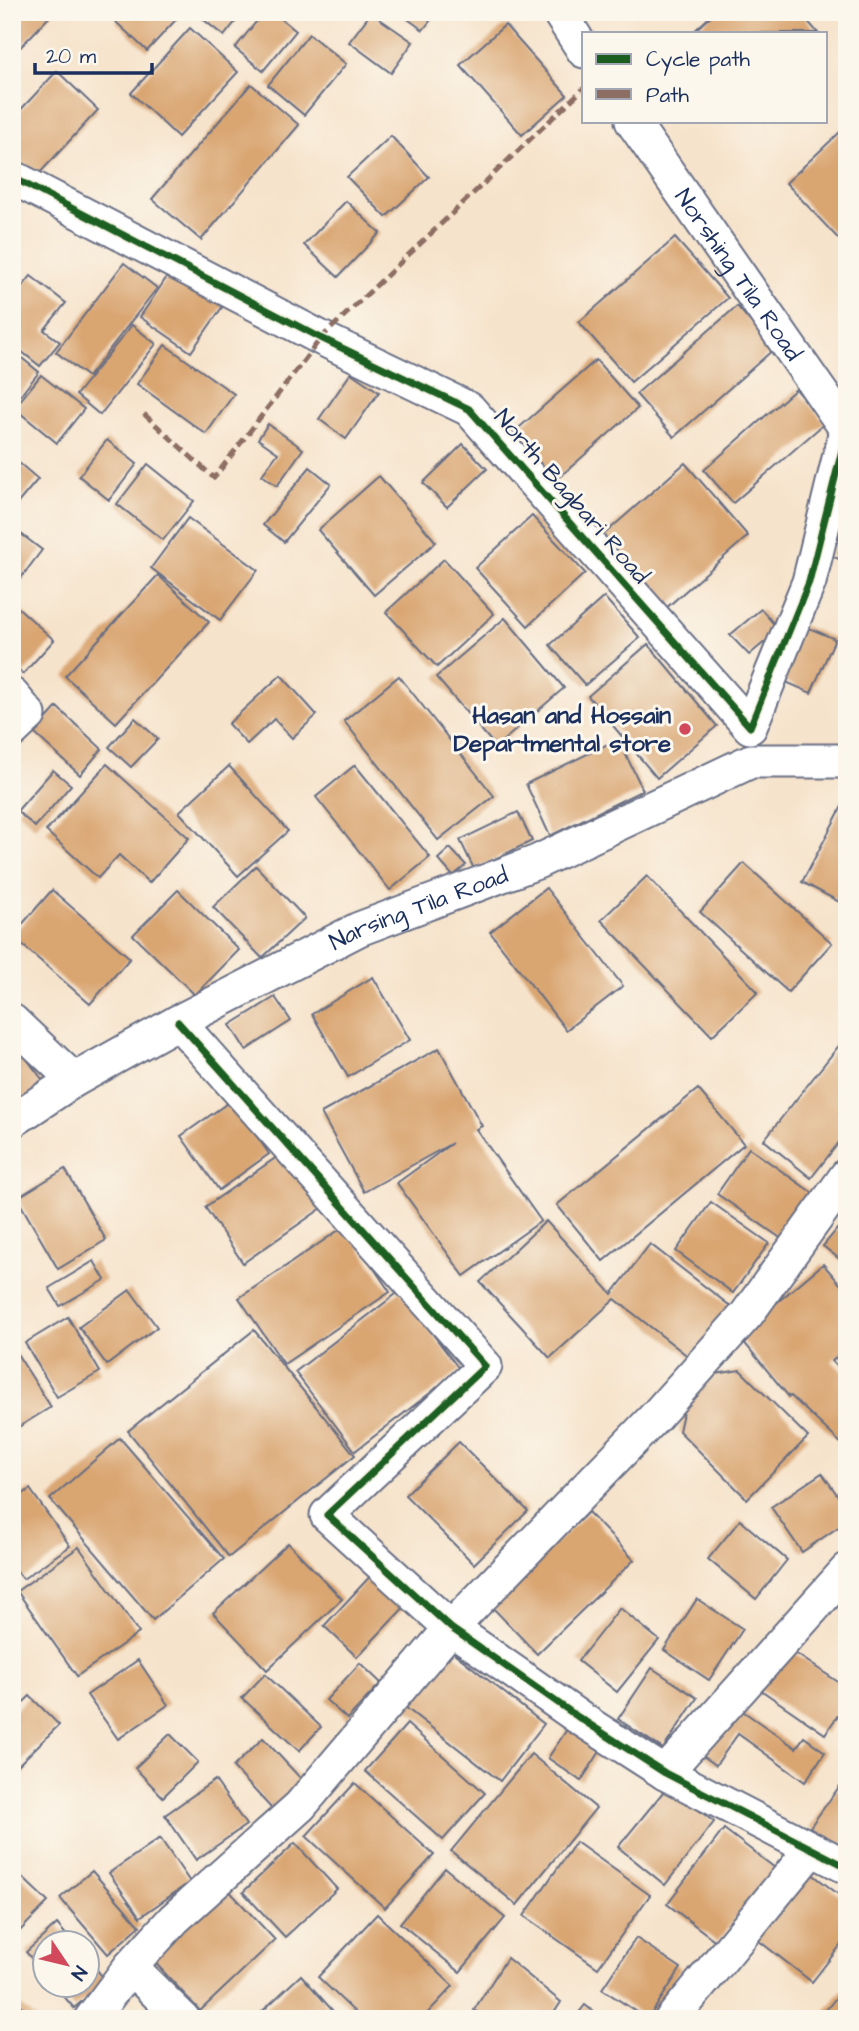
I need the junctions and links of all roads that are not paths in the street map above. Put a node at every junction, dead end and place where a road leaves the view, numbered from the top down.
1 (559, 12) edge
2 (582, 48) edge
3 (633, 122) edge
4 (12, 177) edge
5 (847, 430) edge
6 (12, 695) edge
7 (750, 727) junction
8 (12, 731) edge
9 (751, 761) junction
10 (847, 761) edge
11 (12, 1021) edge
12 (178, 1022) junction
13 (74, 1080) junction
14 (12, 1121) edge
15 (847, 1175) edge
16 (847, 1570) edge
17 (452, 1628) junction
18 (665, 1773) junction
19 (811, 1850) junction
20 (847, 1867) edge
21 (130, 1967) junction
22 (91, 2019) edge
23 (183, 2019) edge
24 (672, 2019) edge

1 - 2 street
3 - 5 street, Norshing Tila Road
4 - 7 street, North Bagbari Road
5 - 7 street
6 - 8 street
7 - 9 street
9 - 10 street, Narsing Tila Road
9 - 12 street, Narsing Tila Road
11 - 13 street
12 - 13 street, Narsing Tila Road
12 - 17 street
13 - 14 street, Narsing Tila Road
15 - 17 street
16 - 18 street
17 - 18 street
17 - 21 street
18 - 19 street
19 - 20 street
19 - 24 street
21 - 22 street
21 - 23 street

